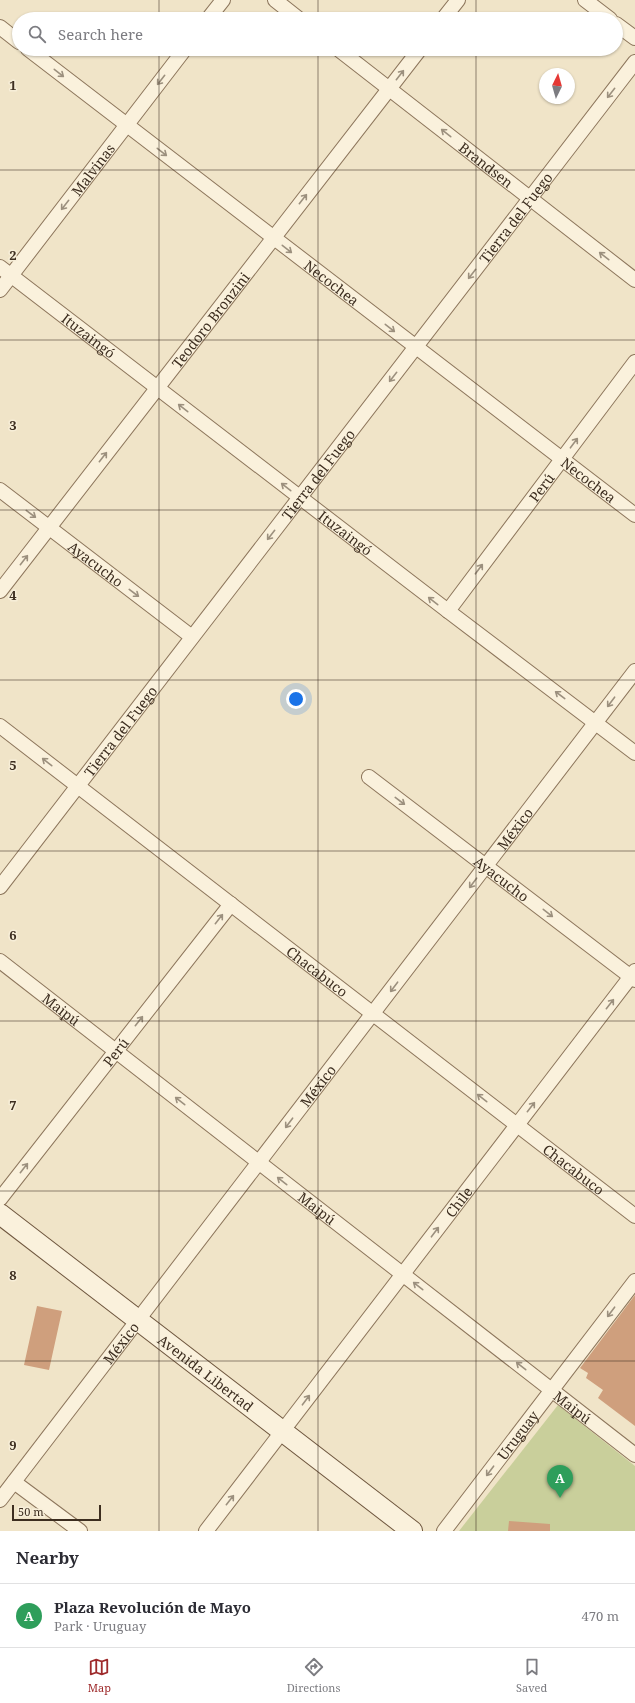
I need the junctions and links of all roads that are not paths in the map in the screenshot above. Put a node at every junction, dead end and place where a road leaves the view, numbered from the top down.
1 (223, 0) edge
2 (274, 0) edge
3 (458, 0) edge
4 (585, 0) edge
5 (214, 12) edge
6 (290, 12) edge
7 (449, 12) edge
8 (601, 12) edge
9 (0, 27) edge
10 (623, 29) edge
11 (12, 36) edge
12 (635, 38) edge
13 (37, 56) edge
14 (180, 56) edge
15 (347, 56) edge
16 (415, 56) edge
17 (635, 62) edge
18 (389, 89) junction
19 (127, 125) junction
20 (530, 198) junction
21 (274, 238) junction
22 (5, 271) edge
23 (635, 280) edge
24 (0, 290) edge
25 (415, 347) junction
26 (635, 362) edge
27 (157, 388) junction
28 (561, 460) junction
29 (0, 490) edge
30 (300, 498) junction
31 (635, 515) edge
32 (49, 528) junction
33 (0, 591) edge
34 (448, 612) junction
35 (192, 637) junction
36 (635, 672) edge
37 (596, 722) junction
38 (0, 726) edge
39 (635, 753) edge
40 (369, 777) dead end
41 (78, 786) junction
42 (486, 866) junction
43 (0, 887) edge
44 (231, 904) junction
45 (0, 962) edge
46 (634, 976) edge
47 (373, 1014) junction
48 (116, 1051) junction
49 (517, 1125) junction
50 (259, 1162) junction
51 (0, 1198) edge
52 (0, 1214) edge
53 (635, 1216) edge
54 (403, 1274) junction
55 (635, 1281) edge
56 (138, 1320) junction
57 (552, 1390) junction
58 (282, 1431) junction
59 (635, 1454) edge
60 (14, 1482) junction
61 (0, 1500) edge
62 (80, 1531) edge
63 (206, 1531) edge
64 (412, 1531) edge
65 (444, 1531) edge

1 - 5 street
2 - 6 street
3 - 7 street
4 - 8 street
9 - 11 street
10 - 12 street
13 -> 19 street, Necochea
14 -> 19 street, Malvinas
15 - 18 street, Brandsen
18 -> 16 street, Teodoro Bronzini
17 -> 20 street, Tierra del Fuego
20 -> 18 street, Brandsen
21 -> 18 street, Teodoro Bronzini
19 -> 21 street, Necochea
19 -> 22 street, Malvinas
23 -> 20 street, Brandsen
20 -> 25 street, Tierra del Fuego
21 -> 25 street, Necochea
21 - 27 street, Teodoro Bronzini
22 - 24 street, Malvinas
22 - 27 street, Ituzaingó
25 - 28 street, Necochea
25 -> 30 street, Tierra del Fuego
28 -> 26 street, Perú
30 -> 27 street, Ituzaingó
32 -> 27 street, Teodoro Bronzini
28 - 31 street, Necochea
34 -> 28 street, Perú
29 -> 32 street, Ayacucho
34 -> 30 street, Ituzaingó
30 -> 35 street, Tierra del Fuego
33 -> 32 street, Teodoro Bronzini
32 -> 35 street, Ayacucho
37 -> 34 street, Ituzaingó
35 - 41 street, Tierra del Fuego
36 -> 37 street, México
37 - 39 street, Ituzaingó
37 - 42 street, México
41 -> 38 street, Chacabuco
40 -> 42 street, Ayacucho
41 - 43 street, Tierra del Fuego
41 - 44 street, Chacabuco
42 -> 46 street, Ayacucho
42 -> 47 street, México
44 - 47 street, Chacabuco
48 -> 44 street, Perú
45 - 48 street, Maipú
49 -> 46 street, Chile
49 -> 47 street, Chacabuco
47 -> 50 street, México
50 -> 48 street, Maipú
51 -> 48 street, Perú
49 - 53 street, Chacabuco
54 -> 49 street, Chile
54 -> 50 street, Maipú
50 - 56 street, México
52 - 56 main road, Avenida Libertad
57 -> 54 street, Maipú
58 -> 54 street, Chile
55 -> 57 street, Uruguay
56 - 58 main road, Avenida Libertad
56 - 60 street, México
57 - 59 street, Maipú
57 -> 65 street, Uruguay
63 -> 58 street, Chile
58 - 64 main road, Avenida Libertad
60 - 61 street, México
60 - 62 street

